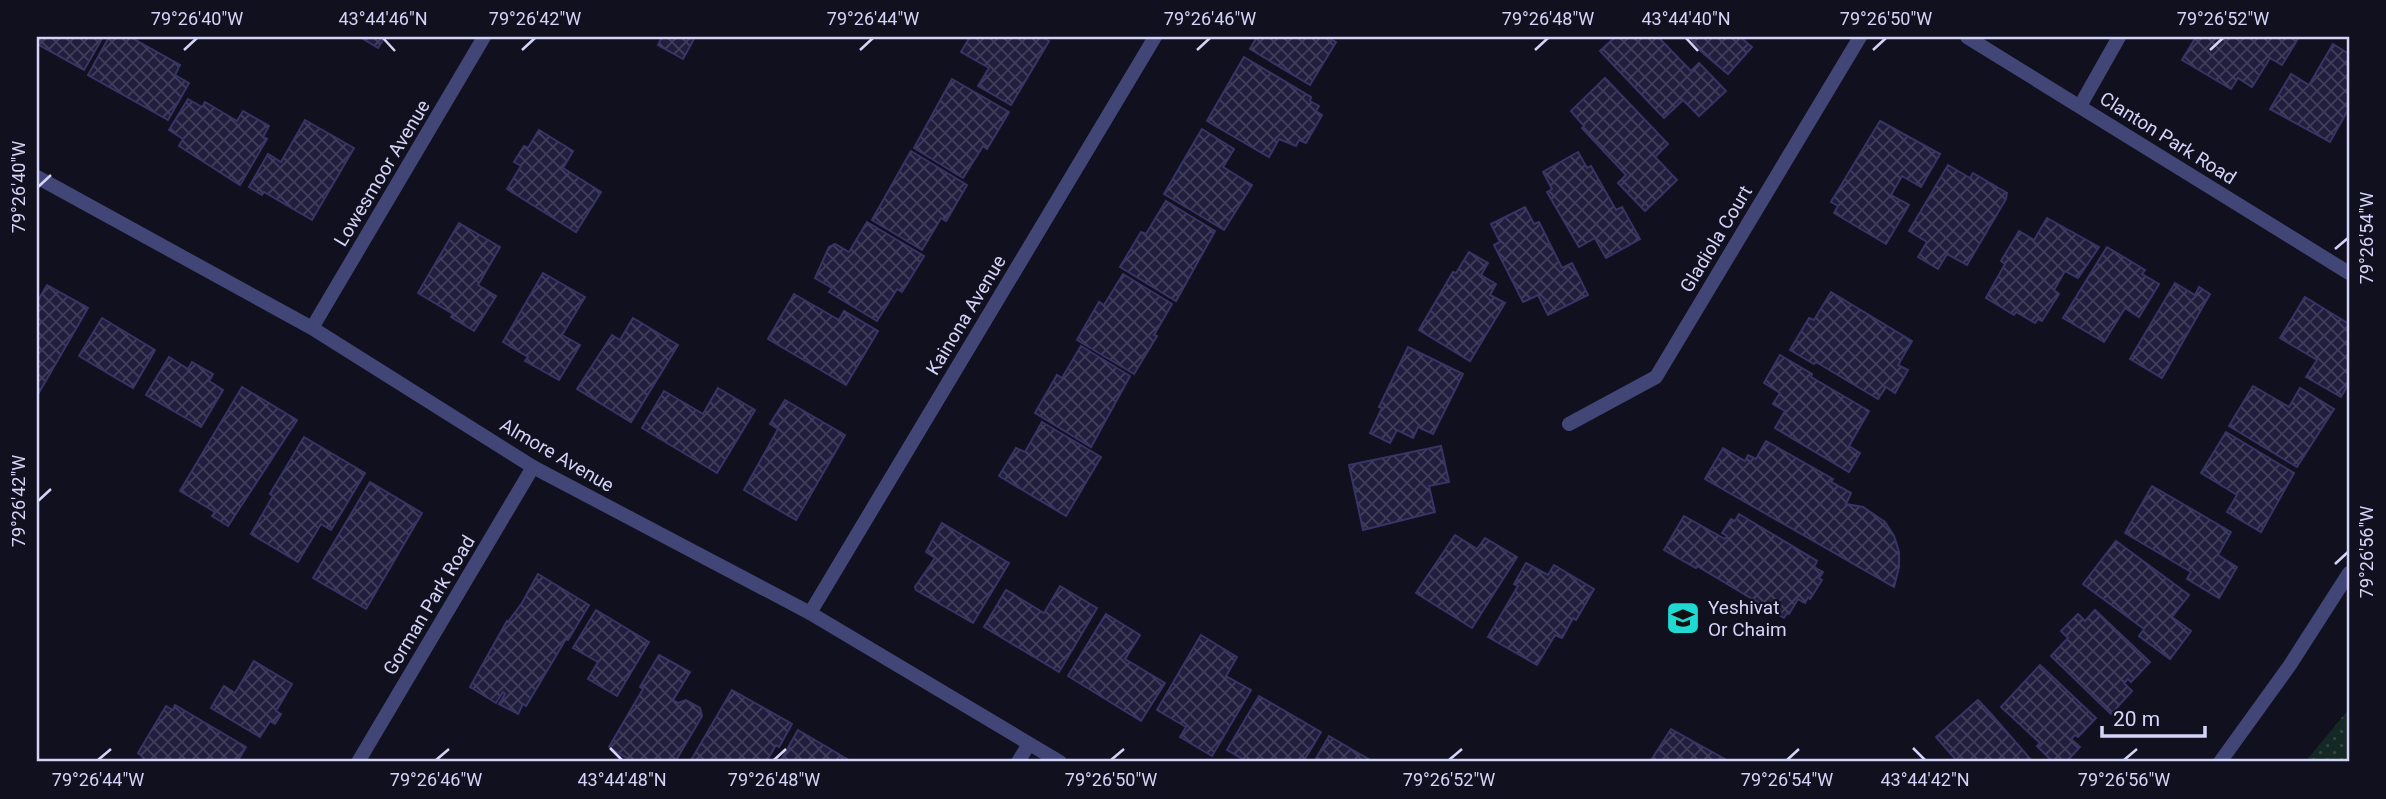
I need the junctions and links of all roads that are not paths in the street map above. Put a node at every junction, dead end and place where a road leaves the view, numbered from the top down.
1 (484, 37) edge
2 (1155, 37) edge
3 (1860, 37) edge
4 (1967, 37) edge
5 (2119, 37) edge
6 (2080, 106) junction
7 (37, 177) edge
8 (2349, 273) edge
9 (312, 328) junction
10 (1569, 424) dead end
11 (534, 467) junction
12 (2349, 573) edge
13 (810, 613) junction
14 (1029, 744) junction
15 (358, 762) edge
16 (1018, 762) edge
17 (1060, 762) edge
18 (2220, 762) edge

1 - 9 street, Lowesmoor Avenue
2 - 13 street, Kainona Avenue
3 - 10 street, Gladiola Court
4 - 6 street, Clanton Park Road
5 - 6 street
6 - 8 street, Clanton Park Road
7 - 9 street, Almore Avenue
9 - 11 street, Almore Avenue
11 - 13 street, Almore Avenue
11 - 15 street, Gorman Park Road
12 - 18 street
13 - 14 street, Almore Avenue
14 - 16 street
14 - 17 street, Almore Avenue

